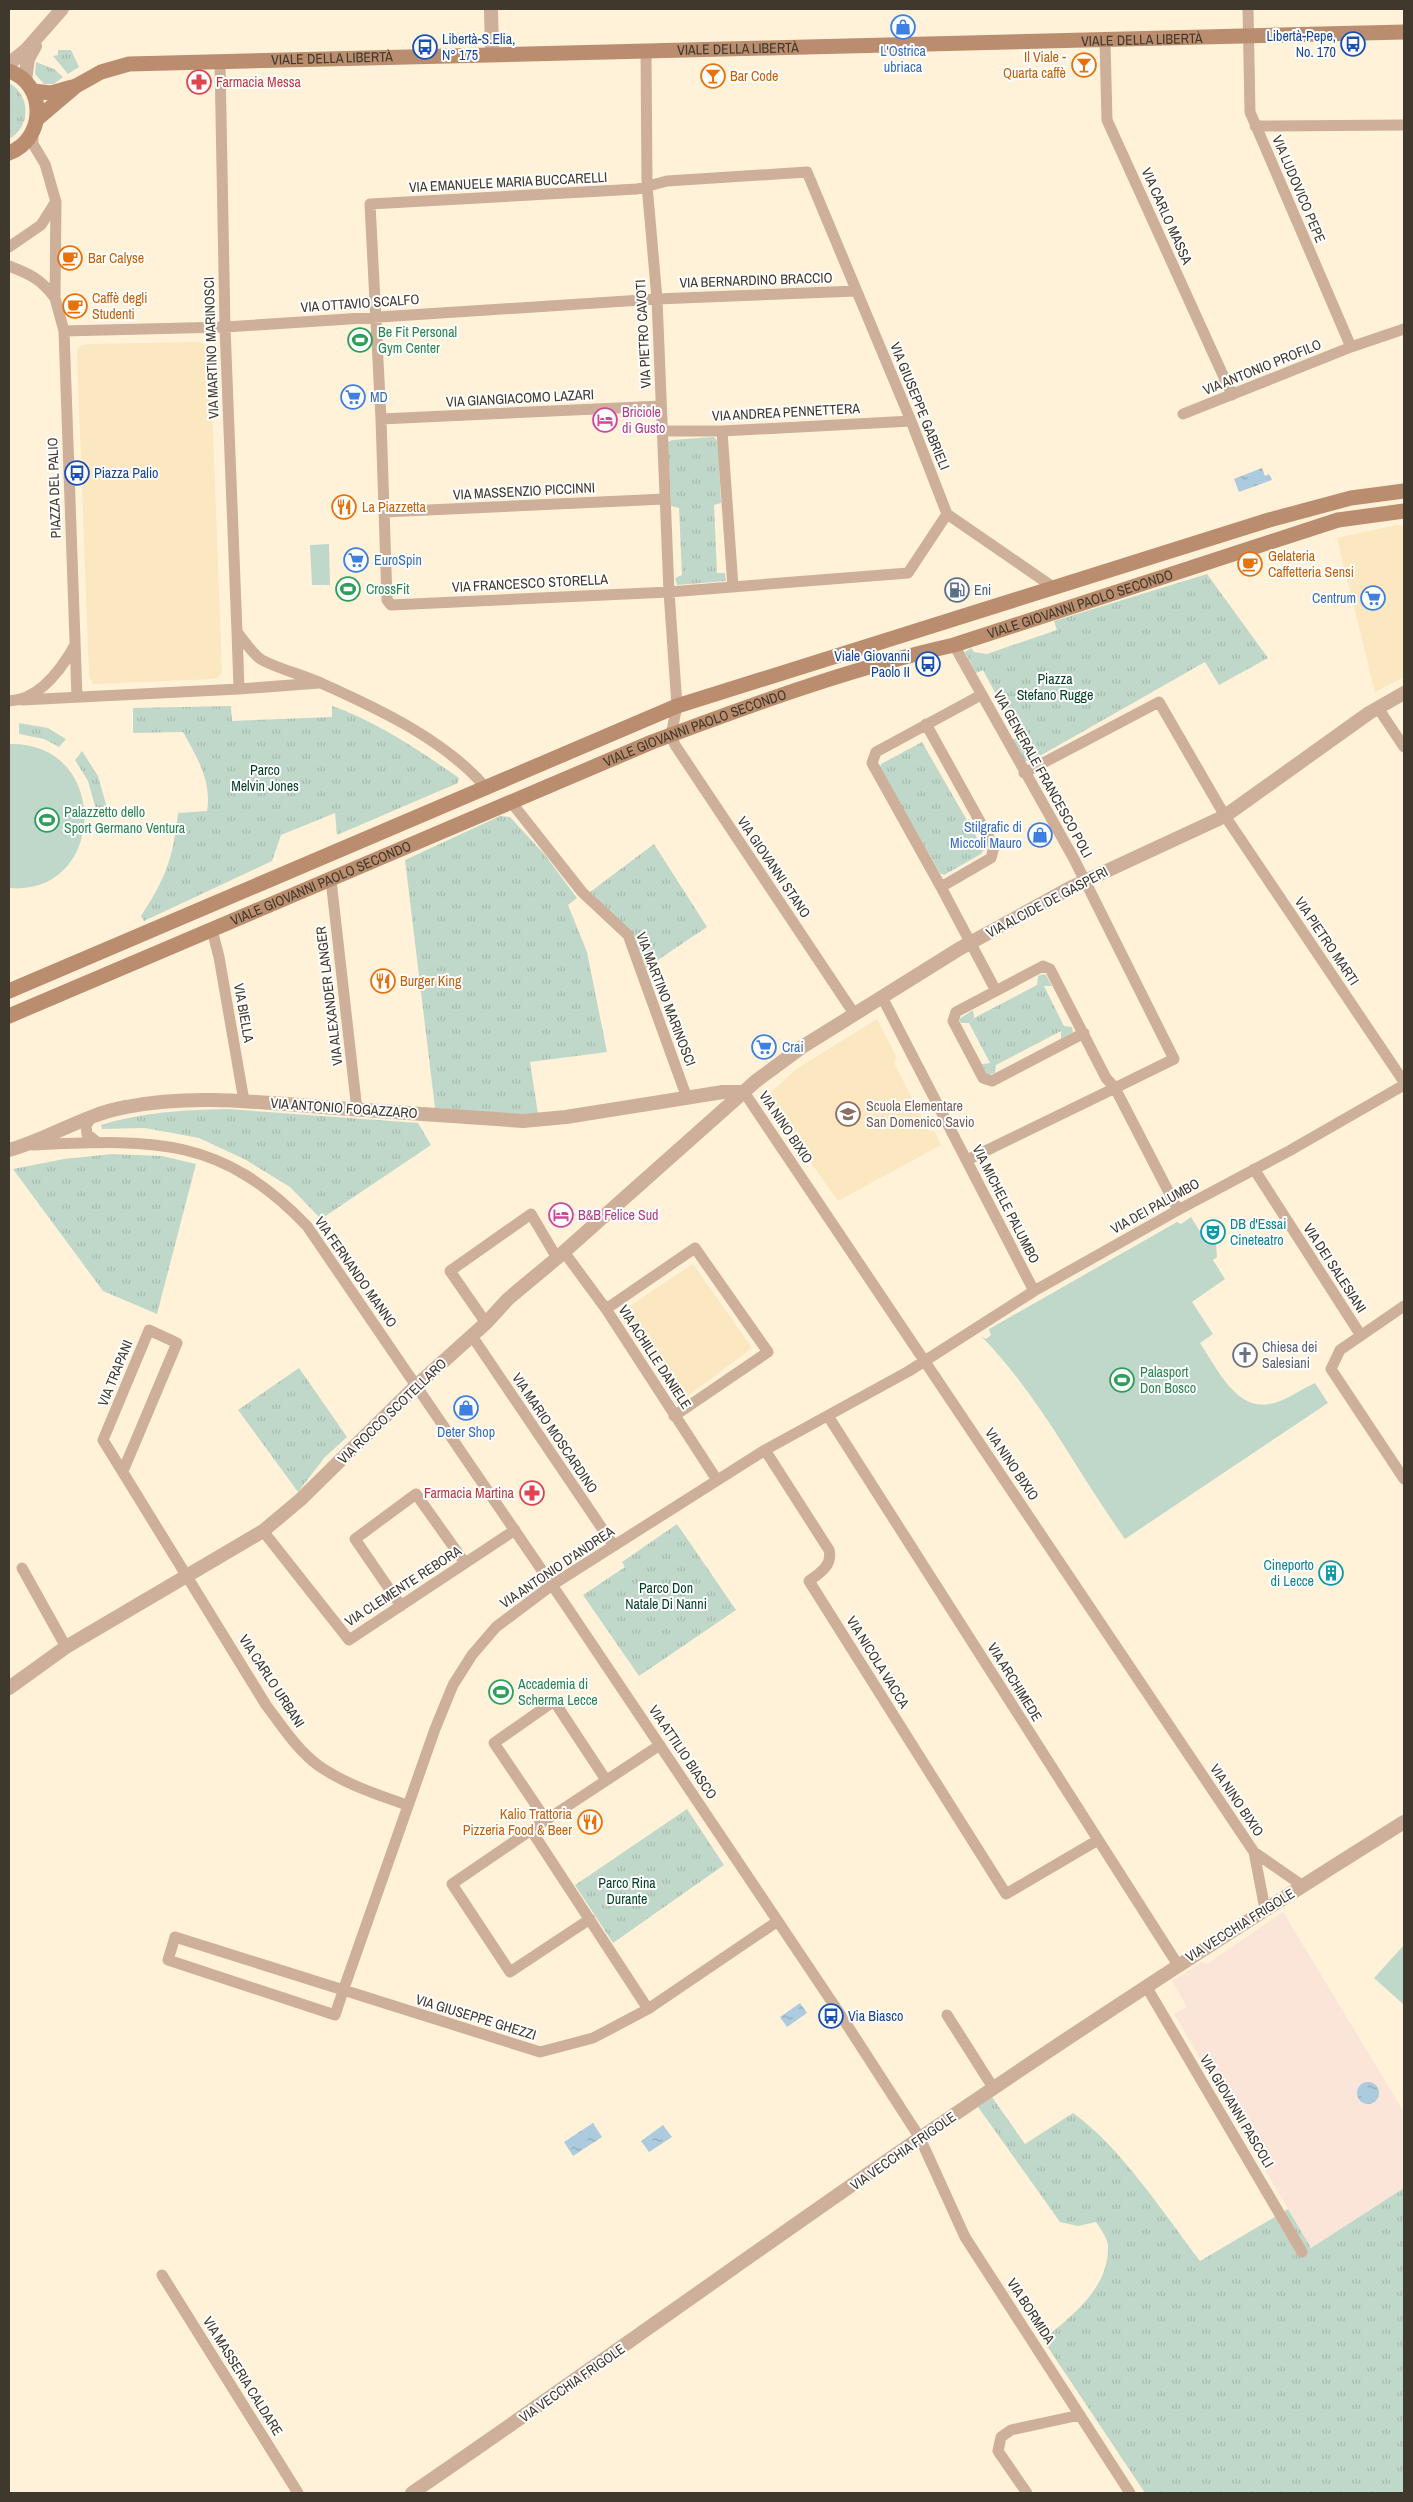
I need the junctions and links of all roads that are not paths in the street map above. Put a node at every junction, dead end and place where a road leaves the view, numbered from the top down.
1 (62, 9) edge
2 (491, 9) edge
3 (1248, 9) edge
4 (44, 30) junction
5 (1404, 32) edge
6 (1248, 37) junction
7 (1105, 42) junction
8 (646, 51) junction
9 (492, 53) junction
10 (220, 62) junction
11 (9, 64) edge
12 (9, 70) edge
13 (29, 86) junction
14 (76, 86) junction
15 (1404, 124) edge
16 (35, 125) junction
17 (1255, 126) junction
18 (9, 153) edge
19 (647, 185) junction
20 (56, 202) junction
21 (10, 247) edge
22 (9, 266) edge
23 (856, 291) junction
24 (55, 298) junction
25 (657, 299) junction
26 (376, 317) junction
27 (225, 326) junction
28 (1404, 329) edge
29 (64, 331) junction
30 (1351, 347) junction
31 (1232, 395) junction
32 (661, 406) junction
33 (1183, 414) dead end
34 (381, 419) junction
35 (911, 421) junction
36 (662, 431) junction
37 (722, 431) junction
38 (1404, 491) edge
39 (665, 499) junction
40 (1404, 510) edge
41 (384, 512) junction
42 (946, 514) junction
43 (1269, 520) junction
44 (1275, 540) junction
45 (733, 587) junction
46 (1053, 587) junction
47 (669, 592) junction
48 (946, 622) junction
49 (236, 632) junction
50 (75, 644) junction
51 (954, 644) junction
52 (321, 683) junction
53 (239, 689) junction
54 (1404, 693) edge
55 (981, 695) junction
56 (77, 697) junction
57 (9, 700) edge
58 (22, 700) junction
59 (677, 706) junction
60 (1378, 708) junction
61 (926, 724) junction
62 (671, 735) junction
63 (1404, 747) edge
64 (1024, 773) junction
65 (487, 788) junction
66 (511, 802) junction
67 (1225, 816) junction
68 (331, 880) junction
69 (1084, 881) junction
70 (941, 887) junction
71 (212, 930) junction
72 (972, 942) junction
73 (9, 991) edge
74 (996, 991) junction
75 (882, 997) junction
76 (855, 1015) junction
77 (9, 1016) edge
78 (1084, 1033) junction
79 (1404, 1084) edge
80 (1114, 1088) junction
81 (744, 1092) junction
82 (687, 1098) junction
83 (244, 1101) junction
84 (357, 1110) junction
85 (91, 1117) junction
86 (97, 1142) junction
87 (29, 1145) junction
88 (9, 1150) edge
89 (967, 1160) junction
90 (1254, 1169) junction
91 (1178, 1210) junction
92 (561, 1255) junction
93 (1034, 1291) junction
94 (1404, 1306) edge
95 (606, 1309) junction
96 (486, 1323) junction
97 (1360, 1334) junction
98 (472, 1336) junction
99 (925, 1360) junction
100 (416, 1386) junction
101 (674, 1416) junction
102 (828, 1416) junction
103 (765, 1450) junction
104 (123, 1471) junction
105 (1404, 1479) edge
106 (717, 1480) junction
107 (515, 1530) junction
108 (263, 1531) junction
109 (614, 1546) junction
110 (465, 1564) junction
111 (22, 1568) dead end
112 (188, 1575) junction
113 (552, 1586) junction
114 (401, 1606) junction
115 (66, 1647) junction
116 (9, 1687) edge
117 (660, 1745) junction
118 (606, 1780) junction
119 (408, 1805) junction
120 (546, 1820) junction
121 (1404, 1822) edge
122 (531, 1830) junction
123 (1098, 1840) junction
124 (1254, 1852) junction
125 (1303, 1886) junction
126 (1265, 1909) junction
127 (590, 1919) junction
128 (778, 1921) junction
129 (1178, 1965) junction
130 (1146, 1986) junction
131 (343, 1991) junction
132 (648, 2008) junction
133 (947, 2015) dead end
134 (994, 2089) junction
135 (920, 2138) junction
136 (1302, 2252) dead end
137 (162, 2275) dead end
138 (1080, 2415) junction
139 (298, 2493) edge
140 (412, 2493) edge
141 (1027, 2493) edge
142 (1130, 2493) edge

1 - 4 street
2 - 9 street
3 - 6 street, VIA LUDOVICO PEPE
4 - 11 street
4 - 13 street
5 - 6 main road, VIALE DELLA LIBERTÀ
6 - 7 main road, VIALE DELLA LIBERTÀ
6 - 17 street, VIA LUDOVICO PEPE
7 - 8 main road, VIALE DELLA LIBERTÀ
7 - 31 street, VIA CARLO MASSA
8 - 9 main road, VIALE DELLA LIBERTÀ
8 - 19 street, VIA PIETRO CAVOTI
9 - 10 main road, VIALE DELLA LIBERTÀ
10 - 14 main road, VIALE DELLA LIBERTÀ
10 - 27 street, VIA MARTINO MARINOSCI
12 - 13 main road
13 - 14 main road, VIALE DELLA LIBERTÀ
13 - 16 main road
14 - 16 main road, VIALE DELLA LIBERTÀ
15 - 17 street
16 - 18 main road, VIALE DELLA LIBERTÀ
16 - 20 street
17 - 30 street, VIA LUDOVICO PEPE
19 - 23 street, VIA GIUSEPPE GABRIELI
19 - 25 street, VIA PIETRO CAVOTI
19 - 26 street, VIA EMANUELE MARIA BUCCARELLI
20 - 21 street
20 - 24 street
22 - 24 street
23 - 25 street, VIA BERNARDINO BRACCIO
23 - 35 street, VIA GIUSEPPE GABRIELI
24 - 29 street, PIAZZA DEL PALIO
25 - 26 street, VIA OTTAVIO SCALFO
25 - 32 street, VIA PIETRO CAVOTI
26 - 27 street, VIA OTTAVIO SCALFO
26 - 34 street
27 - 29 street, VIA OTTAVIO SCALFO
27 - 49 street, VIA MARTINO MARINOSCI
28 - 30 street, VIA ANTONIO PROFILO
29 - 50 street, PIAZZA DEL PALIO
30 - 31 street, VIA ANTONIO PROFILO
31 - 33 street, VIA ANTONIO PROFILO
32 - 34 street, VIA GIANGIACOMO LAZARI
32 - 36 street, VIA PIETRO CAVOTI
34 - 41 street
35 - 37 street, VIA ANDREA PENNETTERA
35 - 42 street, VIA GIUSEPPE GABRIELI
36 - 37 street, VIA ANDREA PENNETTERA
36 - 39 street, VIA PIETRO CAVOTI
37 - 45 street
38 - 43 main road, VIALE GIOVANNI PAOLO SECONDO
39 - 41 street, VIA MASSENZIO PICCINNI
39 - 47 street, VIA PIETRO CAVOTI
40 - 44 main road, VIALE GIOVANNI PAOLO SECONDO
41 - 47 street, VIA FRANCESCO STORELLA
42 - 45 street
42 - 46 street
43 - 44 main road
43 - 46 main road, VIALE GIOVANNI PAOLO SECONDO
44 - 51 main road, VIALE GIOVANNI PAOLO SECONDO
45 - 47 street
46 - 48 main road, VIALE GIOVANNI PAOLO SECONDO
47 - 59 street, VIA PIETRO CAVOTI
48 - 51 main road
48 - 59 main road, VIALE GIOVANNI PAOLO SECONDO
49 - 52 street
49 - 53 street, VIA MARTINO MARINOSCI
50 - 56 street, PIAZZA DEL PALIO
50 - 58 street
51 - 55 street, VIA GENERALE FRANCESCO POLI
51 - 62 main road, VIALE GIOVANNI PAOLO SECONDO
52 - 53 street
52 - 65 street
53 - 56 street
54 - 60 street, VIA ALCIDE DE GASPERI
55 - 61 street
55 - 64 street, VIA GENERALE FRANCESCO POLI
56 - 58 street
57 - 58 street
59 - 62 street, VIA PIETRO CAVOTI
59 - 65 main road, VIALE GIOVANNI PAOLO SECONDO
60 - 63 street
60 - 67 street, VIA ALCIDE DE GASPERI
61 - 70 street
61 - 70 street
62 - 66 main road, VIALE GIOVANNI PAOLO SECONDO
62 - 76 street, VIA GIOVANNI STANO
64 - 67 street, VIA PIETRO MARTI
64 - 69 street, VIA GENERALE FRANCESCO POLI
65 - 73 main road, VIALE GIOVANNI PAOLO SECONDO
66 - 68 main road, VIALE GIOVANNI PAOLO SECONDO
66 - 82 street, VIA MARTINO MARINOSCI
67 - 69 street, VIA ALCIDE DE GASPERI
67 - 79 street, VIA PIETRO MARTI
68 - 71 main road, VIALE GIOVANNI PAOLO SECONDO
68 - 84 street, VIA ALEXANDER LANGER
69 - 72 street, VIA ALCIDE DE GASPERI
69 - 80 street, VIA GENERALE FRANCESCO POLI
70 - 72 street
71 - 77 main road, VIALE GIOVANNI PAOLO SECONDO
71 - 83 street, VIA BIELLA
72 - 74 street
72 - 75 street, VIA ALCIDE DE GASPERI
74 - 78 street
74 - 78 street
75 - 76 street, VIA ALCIDE DE GASPERI
75 - 89 street, VIA MICHELE PALUMBO
76 - 81 street, VIA ALCIDE DE GASPERI
78 - 80 street
79 - 90 street, VIA DEI PALUMBO
80 - 89 street
80 - 91 street
81 - 82 street
81 - 92 street, VIA ROCCO SCOTELLARO
81 - 99 street, VIA NINO BIXIO
82 - 84 street, VIA ANTONIO FOGAZZARO
83 - 84 street, VIA ANTONIO FOGAZZARO
83 - 85 street, VIA ANTONIO FOGAZZARO
85 - 86 street
85 - 87 street, VIA ANTONIO FOGAZZARO
86 - 87 street, VIA FERNANDO MANNO
86 - 100 street, VIA FERNANDO MANNO
87 - 88 street, VIA ANTONIO FOGAZZARO
89 - 93 street, VIA MICHELE PALUMBO
90 - 91 street, VIA DEI PALUMBO
90 - 97 street, VIA DEI SALESIANI
91 - 93 street, VIA DEI PALUMBO
92 - 95 street, VIA ACHILLE DANIELE
92 - 96 street, VIA ROCCO SCOTELLARO
92 - 96 street, VIA ACHILLE DANIELE
93 - 99 street, VIA DEI PALUMBO
94 - 97 street
95 - 101 street, VIA ACHILLE DANIELE
95 - 101 street
96 - 98 street, VIA ROCCO SCOTELLARO
97 - 105 street, VIA DEI SALESIANI
98 - 100 street, VIA ROCCO SCOTELLARO
98 - 109 street, VIA MARIO MOSCARDINO
99 - 102 street, VIA ANTONIO D'ANDREA
99 - 124 street, VIA NINO BIXIO
100 - 107 street, VIA ATTILIO BIASCO
100 - 108 street, VIA ROCCO SCOTELLARO
101 - 106 street, VIA ACHILLE DANIELE
102 - 103 street, VIA ANTONIO D'ANDREA
102 - 123 street, VIA ARCHIMEDE
103 - 106 street, VIA ANTONIO D'ANDREA
103 - 123 street, VIA NICOLA VACCA
104 - 104 street, VIA TRAPANI
104 - 112 street, VIA TRAPANI
106 - 109 street, VIA ANTONIO D'ANDREA
107 - 110 street, VIA CLEMENTE REBORA
107 - 113 street, VIA ATTILIO BIASCO
108 - 112 street, VIA ROCCO SCOTELLARO
108 - 114 street, VIA CLEMENTE REBORA
109 - 113 street, VIA ANTONIO D'ANDREA
110 - 114 street, VIA CLEMENTE REBORA
110 - 114 street
111 - 115 street
112 - 115 street, VIA ROCCO SCOTELLARO
112 - 119 street, VIA CARLO URBANI
113 - 117 street, VIA ATTILIO BIASCO
113 - 119 street, VIA ANTONIO D'ANDREA
115 - 116 street, VIA ROCCO SCOTELLARO
117 - 118 street
117 - 128 street, VIA ATTILIO BIASCO
118 - 120 street
118 - 120 street
119 - 131 street, VIA ANTONIO D'ANDREA
120 - 122 street
121 - 125 street, VIA VECCHIA FRIGOLE
122 - 127 street
122 - 127 street
123 - 129 street, VIA ARCHIMEDE
124 - 125 street, VIA NINO BIXIO
124 - 126 street, VIA NINO BIXIO
125 - 126 street, VIA VECCHIA FRIGOLE
126 - 129 street, VIA VECCHIA FRIGOLE
127 - 132 street
128 - 132 street, VIA GIUSEPPE GHEZZI
128 - 135 street, VIA ATTILIO BIASCO
129 - 130 street, VIA VECCHIA FRIGOLE
130 - 134 street, VIA VECCHIA FRIGOLE
130 - 136 street, VIA GIOVANNI PASCOLI
131 - 131 street, VIA ANTONIO D'ANDREA
131 - 132 street, VIA GIUSEPPE GHEZZI
133 - 134 street
134 - 135 street, VIA VECCHIA FRIGOLE
135 - 138 street, VIA BORMIDA
135 - 140 street, VIA VECCHIA FRIGOLE
137 - 139 street, VIA MASSERIA CALDARE
138 - 141 street
138 - 142 street, VIA BORMIDA

